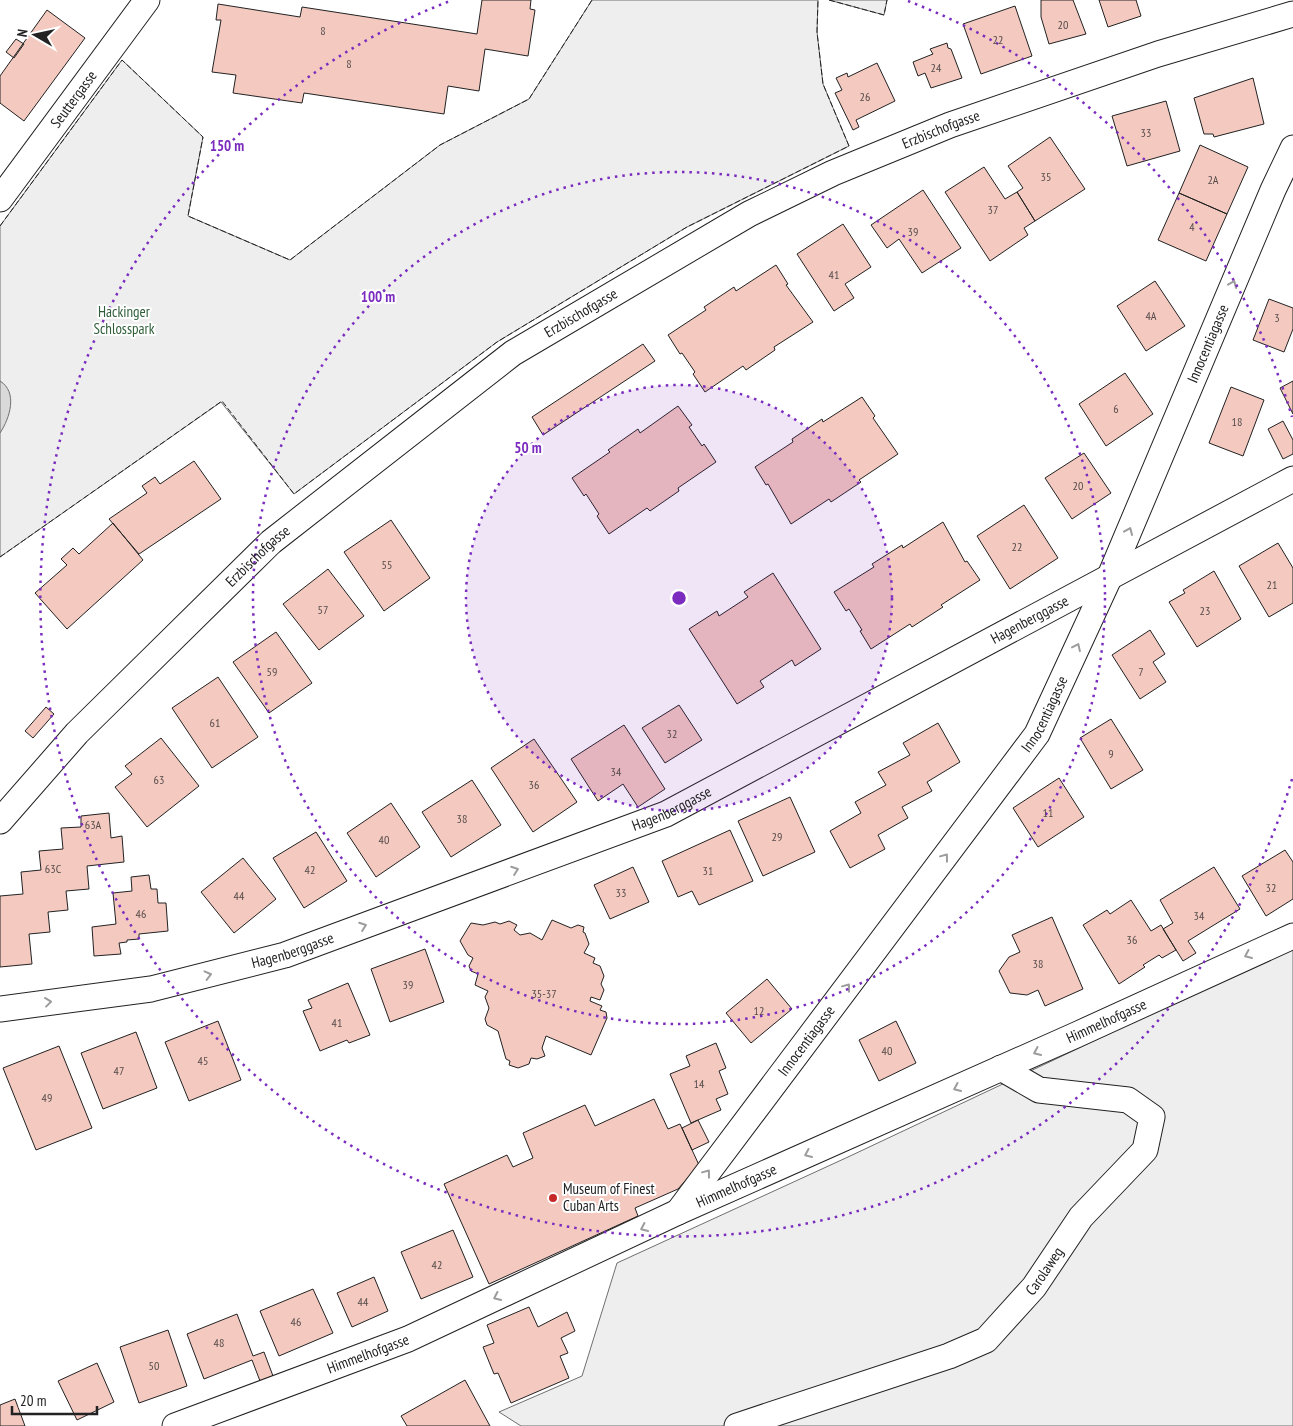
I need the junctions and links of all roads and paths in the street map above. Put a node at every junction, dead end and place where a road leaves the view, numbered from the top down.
1 (147, 0) edge
2 (1293, 14) edge
3 (1293, 148) edge
4 (0, 199) edge
5 (1293, 479) edge
6 (1110, 576) junction
7 (0, 821) edge
8 (1293, 936) edge
9 (0, 1009) edge
10 (1001, 1068) junction
11 (678, 1212) junction
12 (175, 1426) edge
13 (737, 1426) edge

1 - 4 street, Seuttergasse
2 - 7 street, Erzbischofgasse
6 -> 3 street, Innocentiagasse
5 - 6 street, Hagenberggasse
9 -> 6 street, Hagenberggasse
11 -> 6 street, Innocentiagasse
8 -> 10 street, Himmelhofgasse
10 -> 11 street, Himmelhofgasse
10 - 13 street, Carolaweg
11 -> 12 street, Himmelhofgasse

